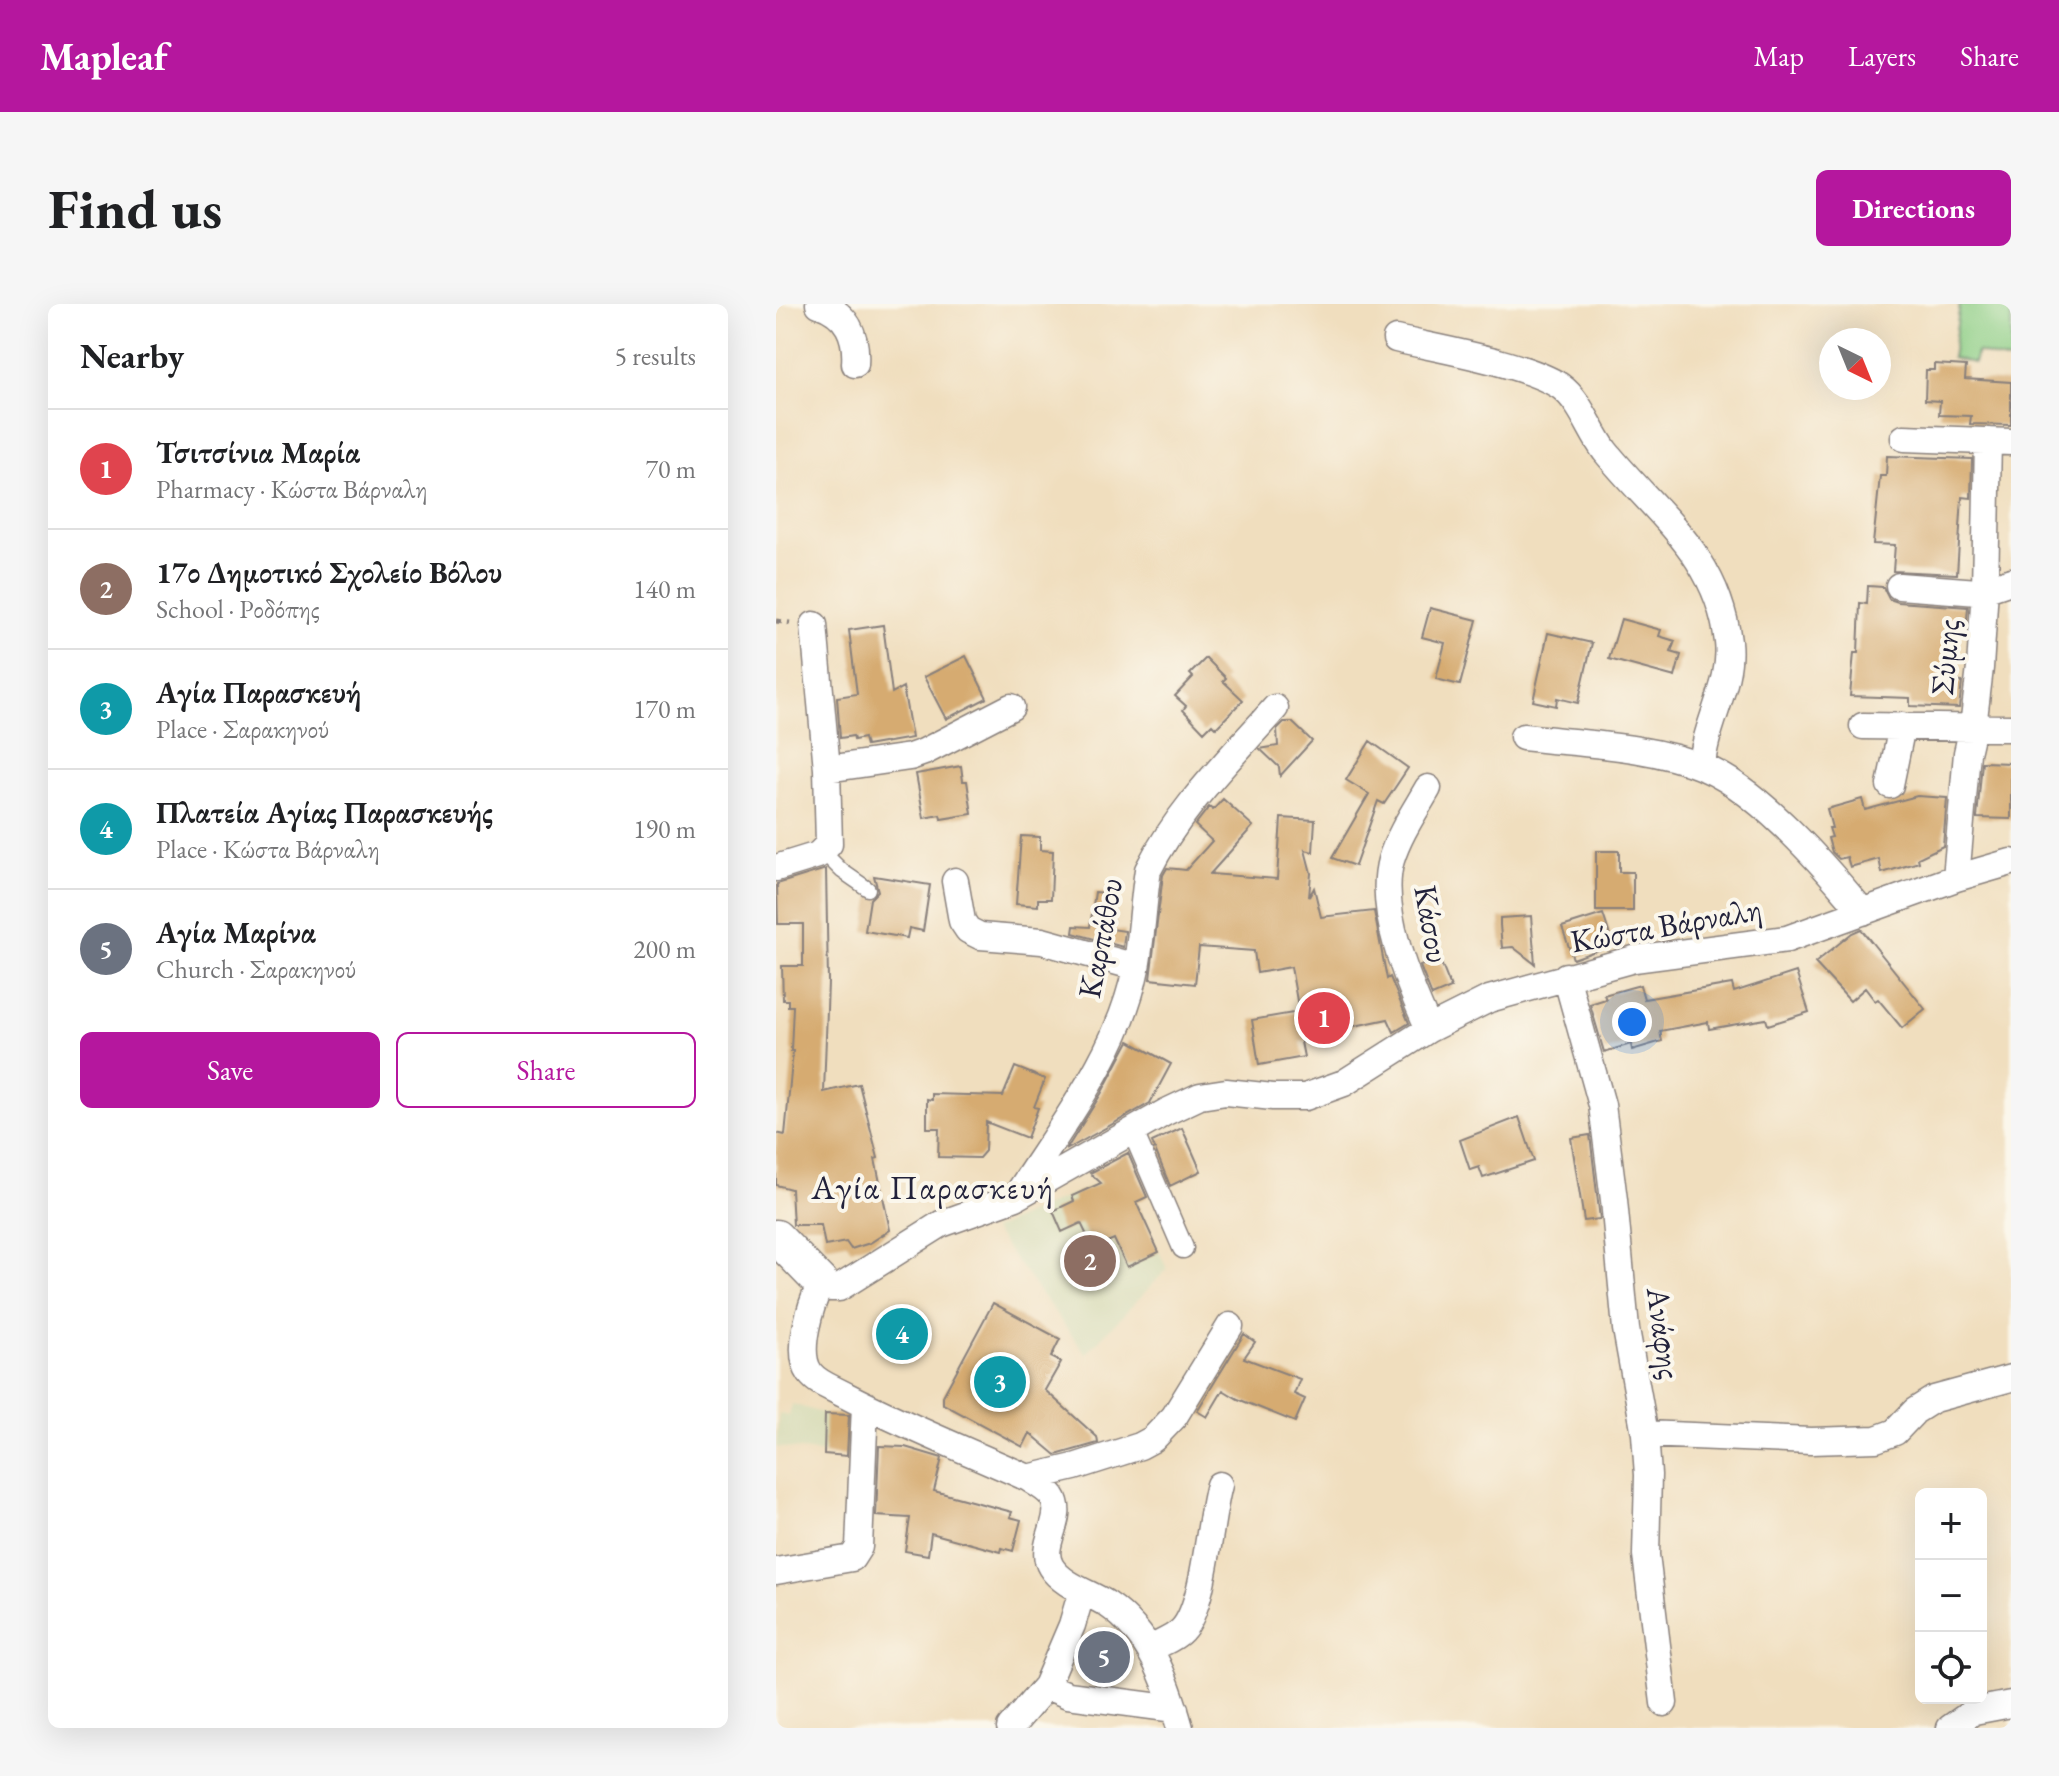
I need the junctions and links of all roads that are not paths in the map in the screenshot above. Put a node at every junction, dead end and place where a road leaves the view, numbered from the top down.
1 (819, 304) edge
2 (1396, 339) dead end
3 (855, 364) dead end
4 (1904, 438) dead end
5 (1999, 441) edge
6 (2011, 581) edge
7 (1899, 586) dead end
8 (1985, 588) junction
9 (814, 625) dead end
10 (1011, 707) dead end
11 (1275, 708) dead end
12 (1863, 726) dead end
13 (1902, 726) junction
14 (1973, 727) junction
15 (2011, 728) edge
16 (1523, 737) dead end
17 (1702, 767) junction
18 (827, 769) junction
19 (1890, 785) dead end
20 (1428, 788) dead end
21 (823, 852) junction
22 (2011, 862) edge
23 (776, 868) edge
24 (1956, 878) junction
25 (955, 881) dead end
26 (868, 889) dead end
27 (1863, 912) junction
28 (1136, 967) junction
29 (1566, 976) junction
30 (1429, 1029) junction
31 (1133, 1132) junction
32 (1016, 1197) junction
33 (776, 1237) edge
34 (1183, 1248) dead end
35 (821, 1283) junction
36 (1230, 1326) dead end
37 (2011, 1378) edge
38 (865, 1405) junction
39 (1645, 1434) junction
40 (1028, 1478) junction
41 (1219, 1485) dead end
42 (776, 1571) edge
43 (1082, 1591) junction
44 (1150, 1649) junction
45 (1046, 1686) junction
46 (1664, 1703) dead end
47 (2011, 1704) edge
48 (1178, 1719) edge
49 (1010, 1728) edge
50 (1950, 1728) edge

1 - 3 street
2 - 17 street
4 - 5 street
5 - 8 street, Σύμης
6 - 8 street
7 - 8 street
8 - 14 street, Σύμης
9 - 18 street
10 - 18 street
11 - 28 street, Καρπάθου
12 - 13 street
13 - 14 street
13 - 19 street
14 - 15 street
14 - 24 street, Σύμης
16 - 17 street
17 - 27 street
18 - 21 street
20 - 30 street, Κάσου
21 - 23 street
21 - 26 lane
22 - 24 street, Κώστα Βάρναλη
24 - 27 street, Κώστα Βάρναλη
25 - 28 street
27 - 29 street, Κώστα Βάρναλη
28 - 32 street, Καρπάθου
29 - 30 street, Κώστα Βάρναλη
29 - 39 street, Ανάφης
30 - 31 street, Κώστα Βάρναλη
31 - 32 street, Κώστα Βάρναλη
31 - 34 street
32 - 35 street, Κώστα Βάρναλη
33 - 35 street
35 - 38 street
36 - 40 street
37 - 39 street
38 - 40 street
38 - 42 street
39 - 46 street, Ανάφης
40 - 43 street
41 - 44 street
43 - 44 street
43 - 45 street
44 - 48 street
45 - 48 street
45 - 49 street
47 - 50 street

